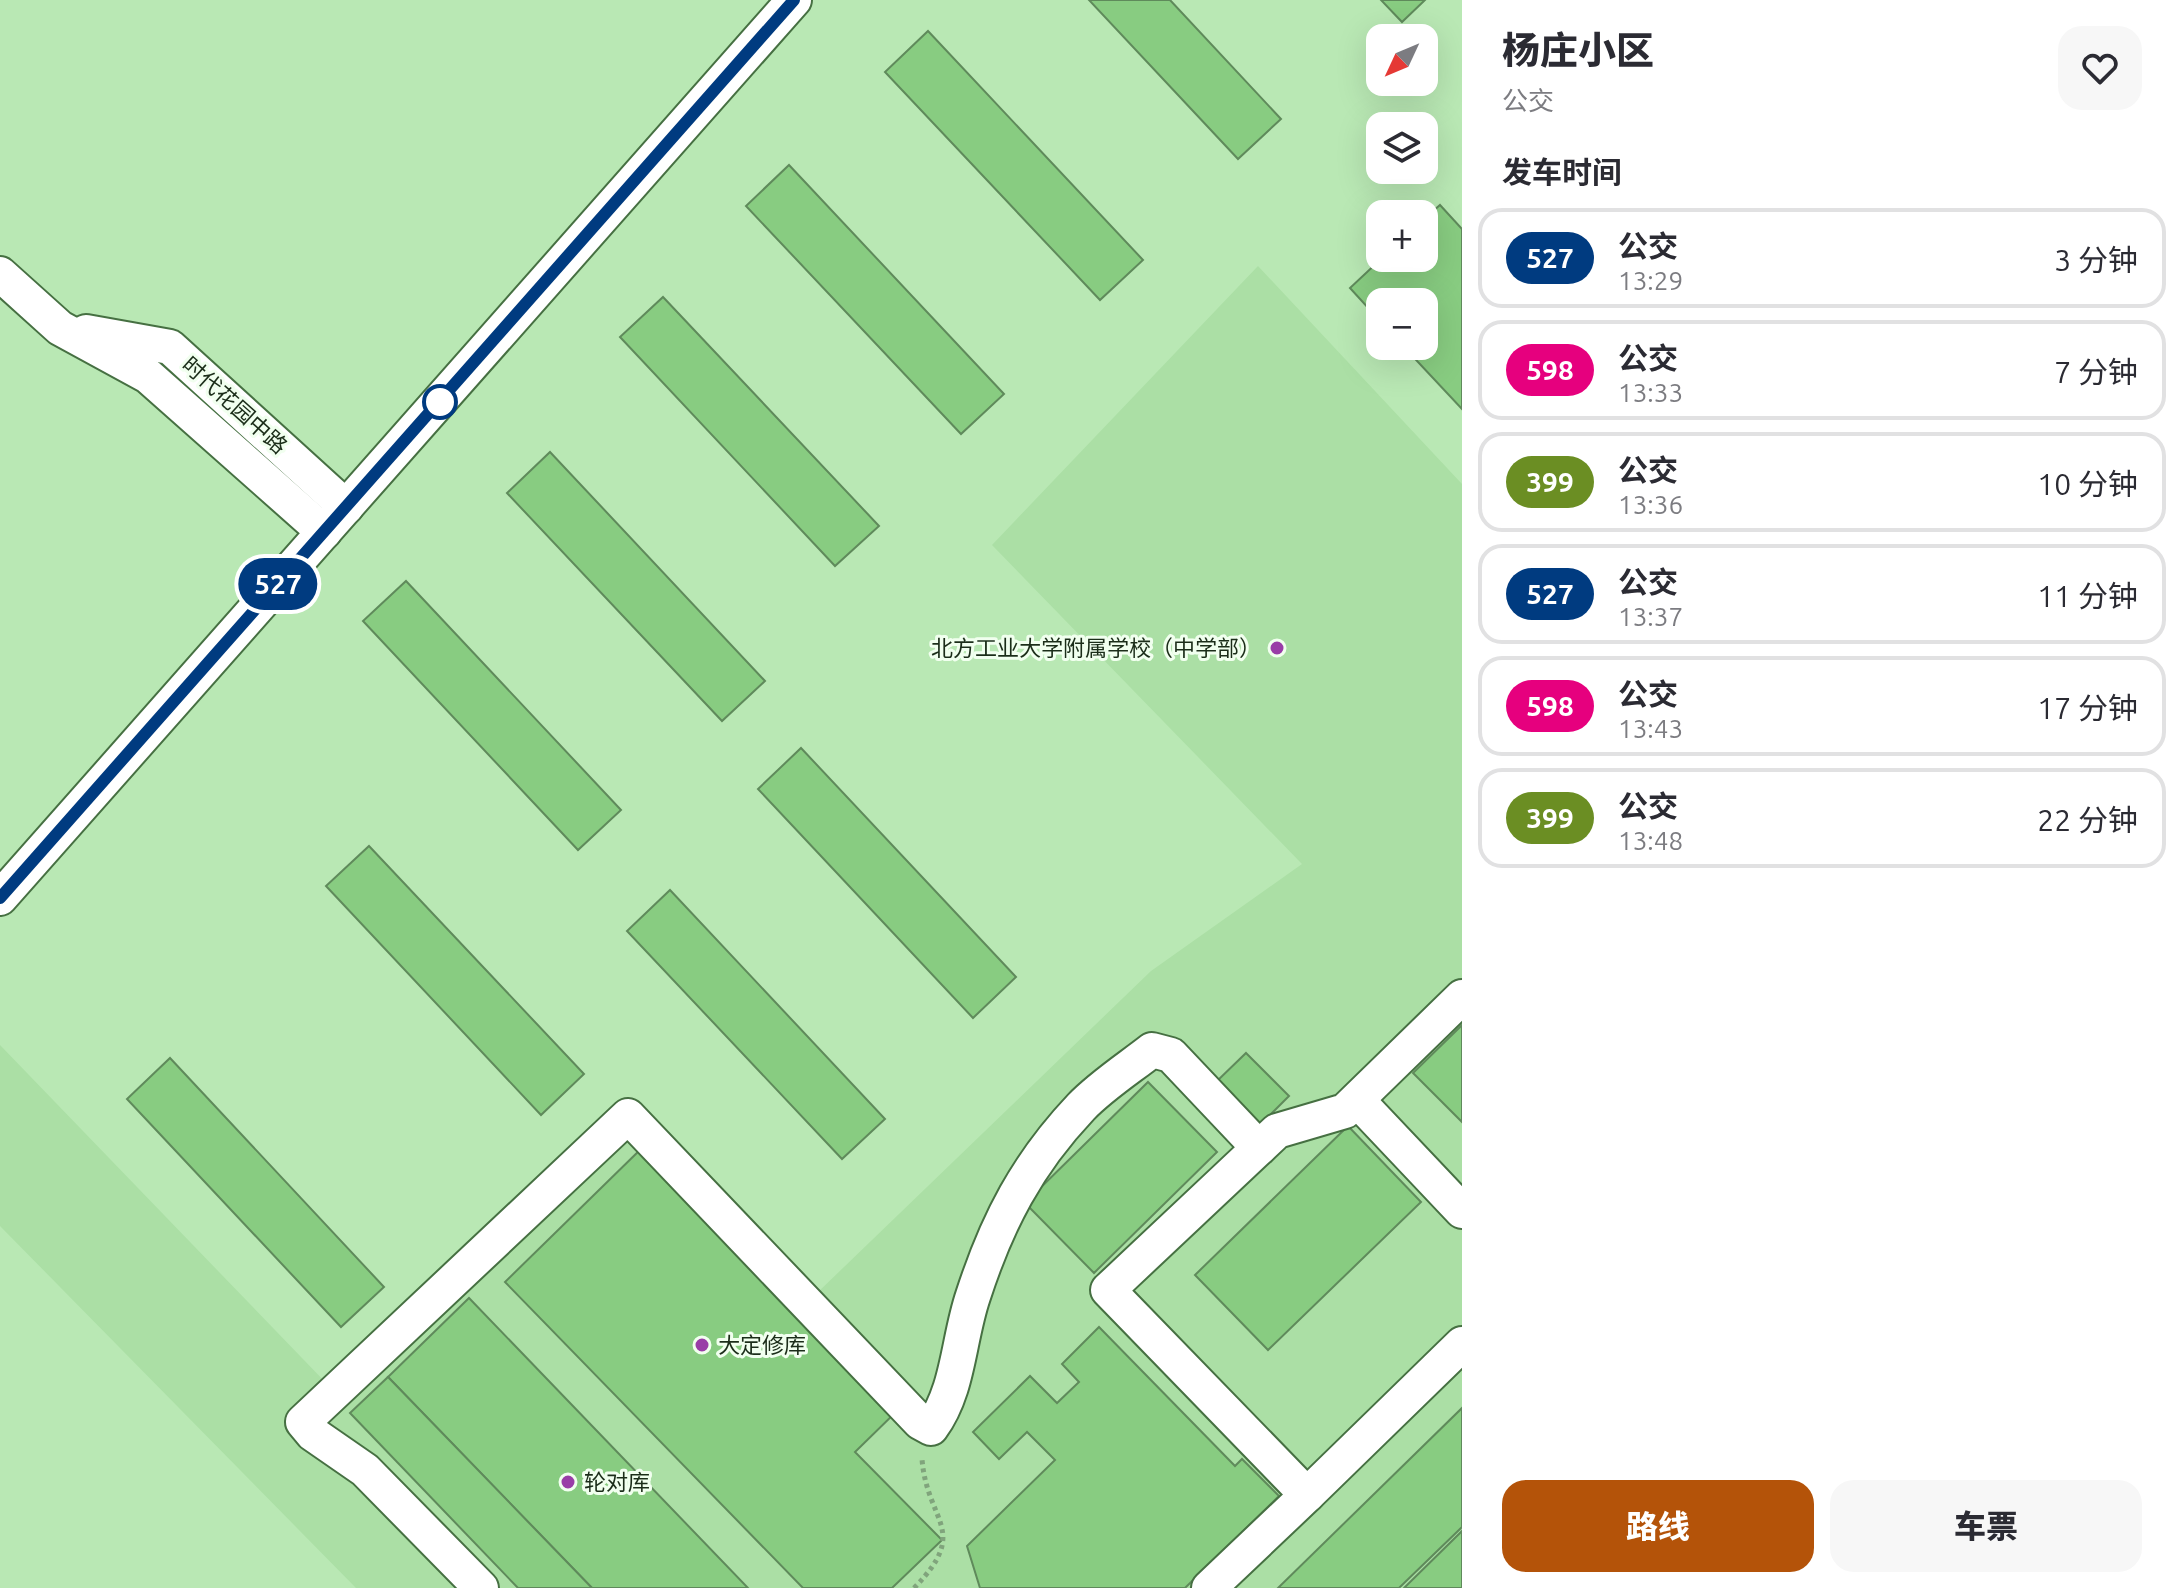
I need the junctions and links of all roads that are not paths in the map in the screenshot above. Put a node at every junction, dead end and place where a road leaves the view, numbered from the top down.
1 (794, 0) edge
2 (0, 274) edge
3 (60, 328) junction
4 (346, 507) junction
5 (324, 532) junction
6 (0, 898) edge
7 (1462, 997) edge
8 (1357, 1100) junction
9 (1259, 1148) junction
10 (1462, 1211) edge
11 (1462, 1344) edge
12 (1307, 1495) junction
13 (481, 1588) edge
14 (1209, 1588) edge

1 - 4 street
2 - 3 street, 时代花园中路
3 - 4 street, 时代花园中路
3 - 5 street, 时代花园中路
4 - 5 street
5 - 6 street
7 - 8 street
8 - 9 street
8 - 10 street
9 - 12 street
9 - 13 street
11 - 12 street
12 - 14 street

